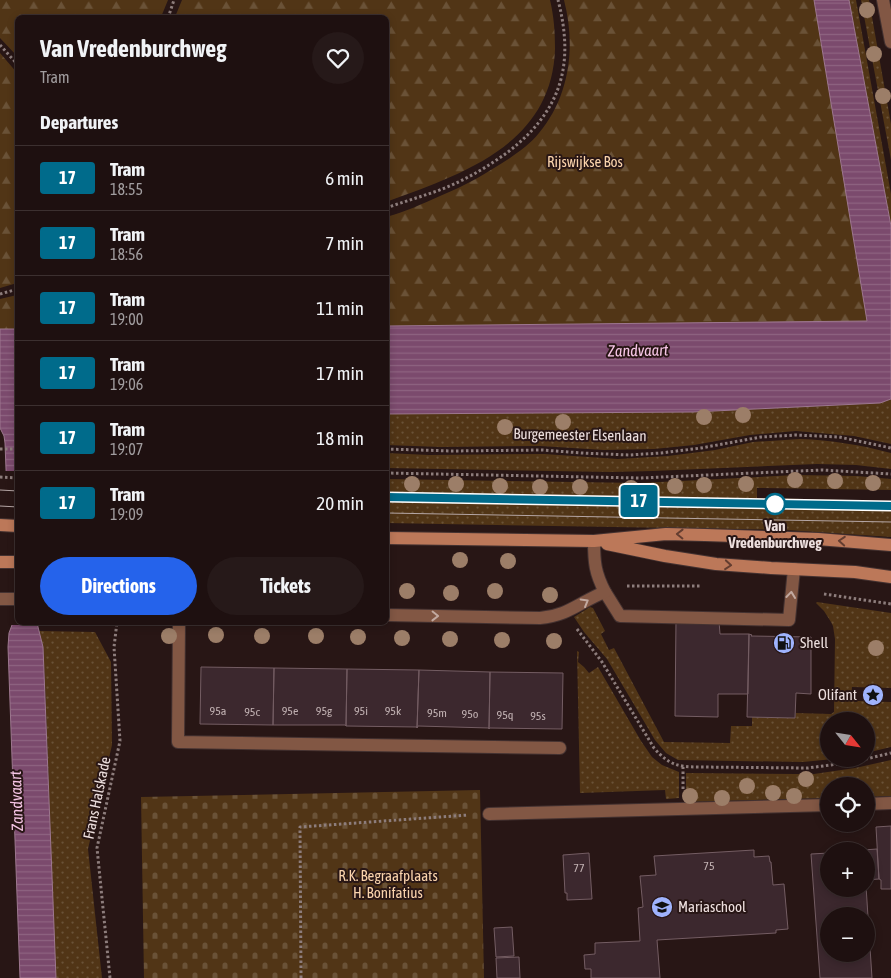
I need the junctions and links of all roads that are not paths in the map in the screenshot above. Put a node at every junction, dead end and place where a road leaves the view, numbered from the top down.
1 (883, 0) edge
2 (891, 42) edge
3 (389, 538) edge
4 (594, 541) junction
5 (891, 545) edge
6 (794, 570) junction
7 (891, 577) edge
8 (604, 592) junction
9 (389, 615) edge
10 (179, 625) edge
11 (560, 748) dead end
12 (891, 803) edge
13 (875, 804) edge
14 (820, 805) edge
15 (489, 814) road end

1 - 2 street
3 - 4 main road
5 -> 4 main road
4 -> 6 main road
4 - 8 street
6 - 7 main road
8 -> 6 street
9 -> 8 street
10 - 11 street
12 - 13 street
14 - 15 street

